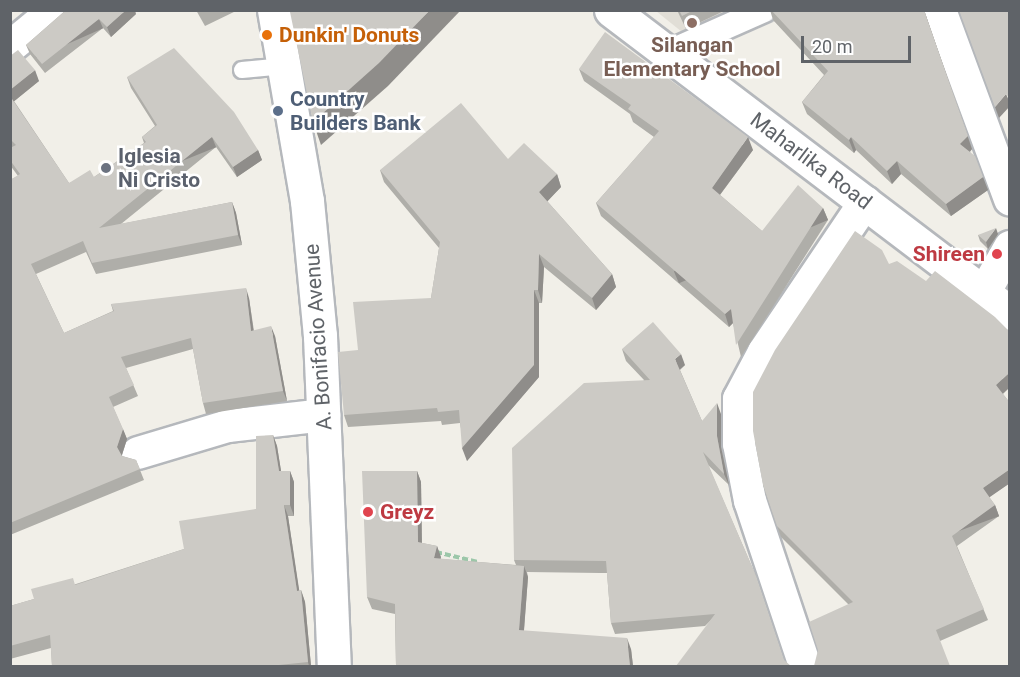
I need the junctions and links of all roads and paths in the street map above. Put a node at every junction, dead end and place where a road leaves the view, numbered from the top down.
1 (55, 10) edge
2 (274, 10) edge
3 (611, 10) edge
4 (764, 10) edge
5 (940, 10) edge
6 (10, 47) edge
7 (667, 53) junction
8 (285, 66) junction
9 (242, 70) dead end
10 (1010, 199) edge
11 (865, 202) junction
12 (1010, 247) edge
13 (984, 293) junction
14 (1010, 313) edge
15 (324, 415) junction
16 (138, 453) dead end
17 (432, 551) edge
18 (488, 565) edge
19 (334, 666) edge
20 (805, 666) edge

1 - 6 street
2 - 8 street, A. Bonifacio Avenue
3 - 7 street, Maharlika Road
4 - 7 street
5 - 10 street
7 - 11 street, Maharlika Road
8 - 9 lane
8 - 15 street, A. Bonifacio Avenue
11 - 13 street, Maharlika Road
11 - 20 street
12 - 13 street
13 - 14 street, Maharlika Road
15 - 16 street
15 - 19 street, A. Bonifacio Avenue
17 - 18 path

